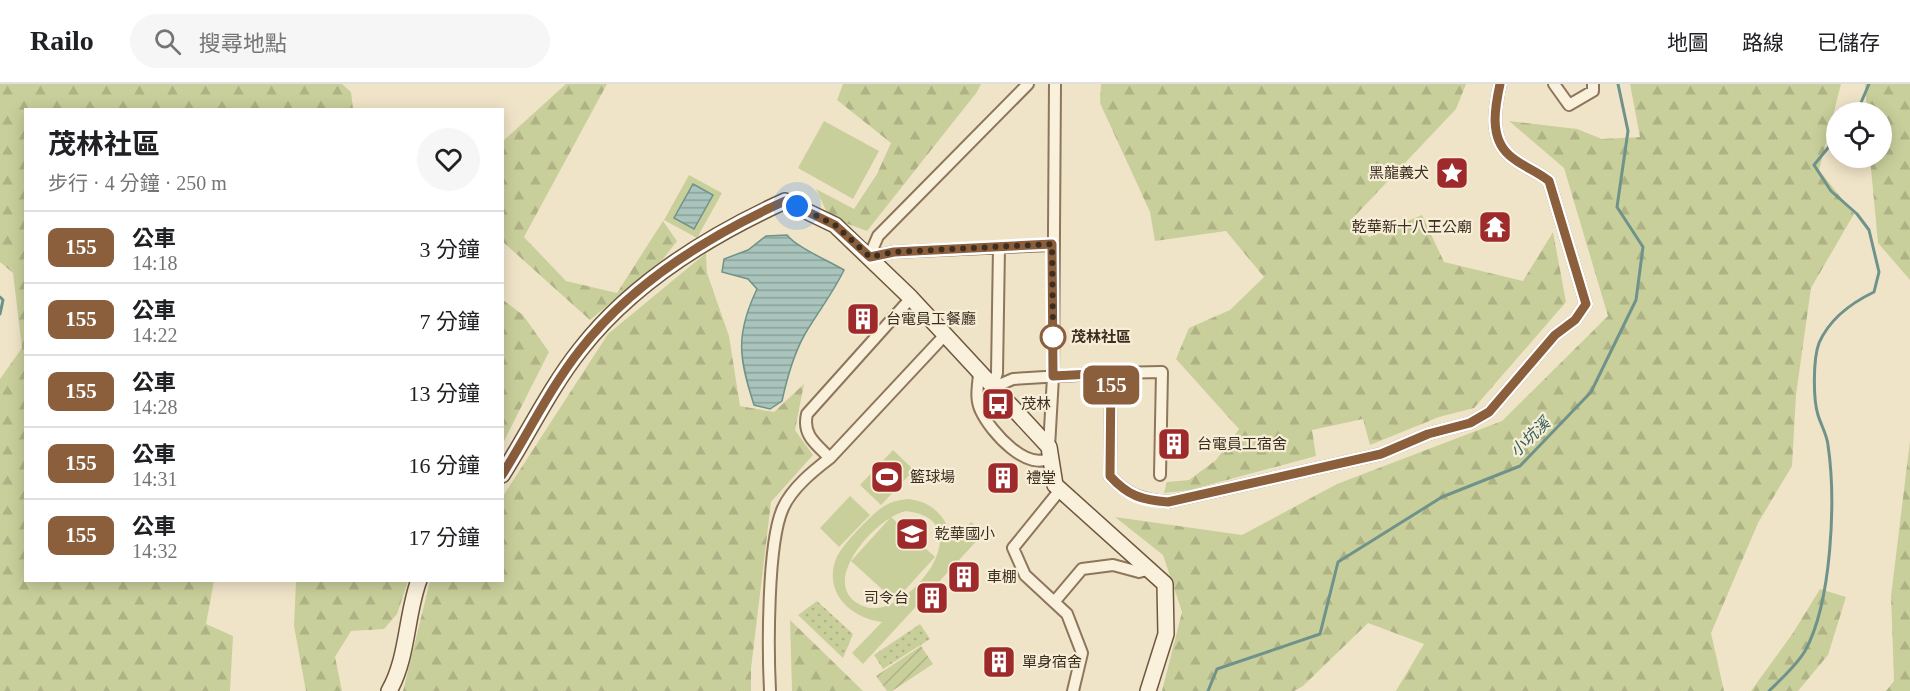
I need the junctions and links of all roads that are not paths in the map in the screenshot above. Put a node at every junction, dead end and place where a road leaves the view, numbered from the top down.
1 (1028, 84) edge
2 (1055, 84) edge
3 (1500, 84) edge
4 (1554, 84) edge
5 (1593, 84) edge
6 (1052, 244) junction
7 (999, 247) junction
8 (870, 257) junction
9 (911, 298) junction
10 (944, 336) junction
11 (1111, 373) junction
12 (979, 374) junction
13 (1053, 376) junction
14 (992, 388) junction
15 (1051, 452) junction
16 (830, 458) junction
17 (504, 472) edge
18 (1160, 475) dead end
19 (1060, 490) junction
20 (1151, 569) junction
21 (418, 582) edge
22 (1055, 602) junction
23 (389, 691) edge
24 (770, 691) edge
25 (1073, 691) edge
26 (1148, 691) edge

1 - 8 street
2 - 6 street
3 - 11 street
4 - 5 street
6 - 7 street
6 - 13 street
7 - 8 street
7 - 14 street
8 - 9 street
8 - 17 street
9 - 10 street
9 - 16 street
10 - 12 street
10 - 16 street
11 - 13 street
11 - 18 street
12 - 14 street
12 - 15 street
13 - 14 street
13 - 15 street
14 - 15 street
15 - 19 street
16 - 24 street
19 - 20 street
19 - 22 street
20 - 22 street
20 - 26 street
21 - 23 street
22 - 25 street

